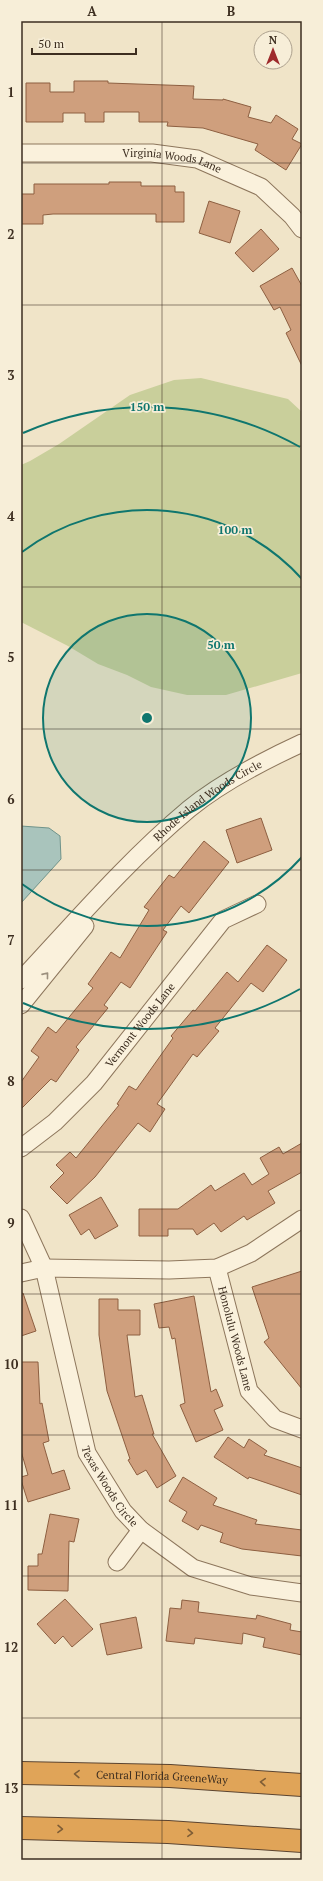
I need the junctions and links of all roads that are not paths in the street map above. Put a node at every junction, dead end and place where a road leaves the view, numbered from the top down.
1 (21, 153) edge
2 (302, 229) edge
3 (302, 744) edge
4 (122, 872) junction
5 (257, 904) dead end
6 (21, 980) edge
7 (21, 1005) edge
8 (21, 1148) edge
9 (21, 1218) edge
10 (302, 1220) edge
11 (44, 1268) junction
12 (217, 1268) junction
13 (21, 1273) edge
14 (302, 1429) edge
15 (141, 1530) junction
16 (117, 1562) dead end
17 (302, 1593) edge
18 (21, 1773) edge
19 (302, 1785) edge
20 (21, 1828) edge
21 (302, 1840) edge

1 - 2 street, Virginia Woods Lane
3 - 4 street, Rhode Island Woods Circle
4 - 6 street, Rhode Island Woods Circle
7 -> 4 street, Rhode Island Woods Circle
5 - 8 street, Vermont Woods Lane
9 - 11 street, Texas Woods Circle
10 - 12 street
11 - 12 street
11 - 13 street
11 - 15 street, Texas Woods Circle
12 - 14 street, Honolulu Woods Lane
15 - 16 street
15 - 17 street, Texas Woods Circle
19 -> 18 highway, Central Florida GreeneWay
20 -> 21 highway

